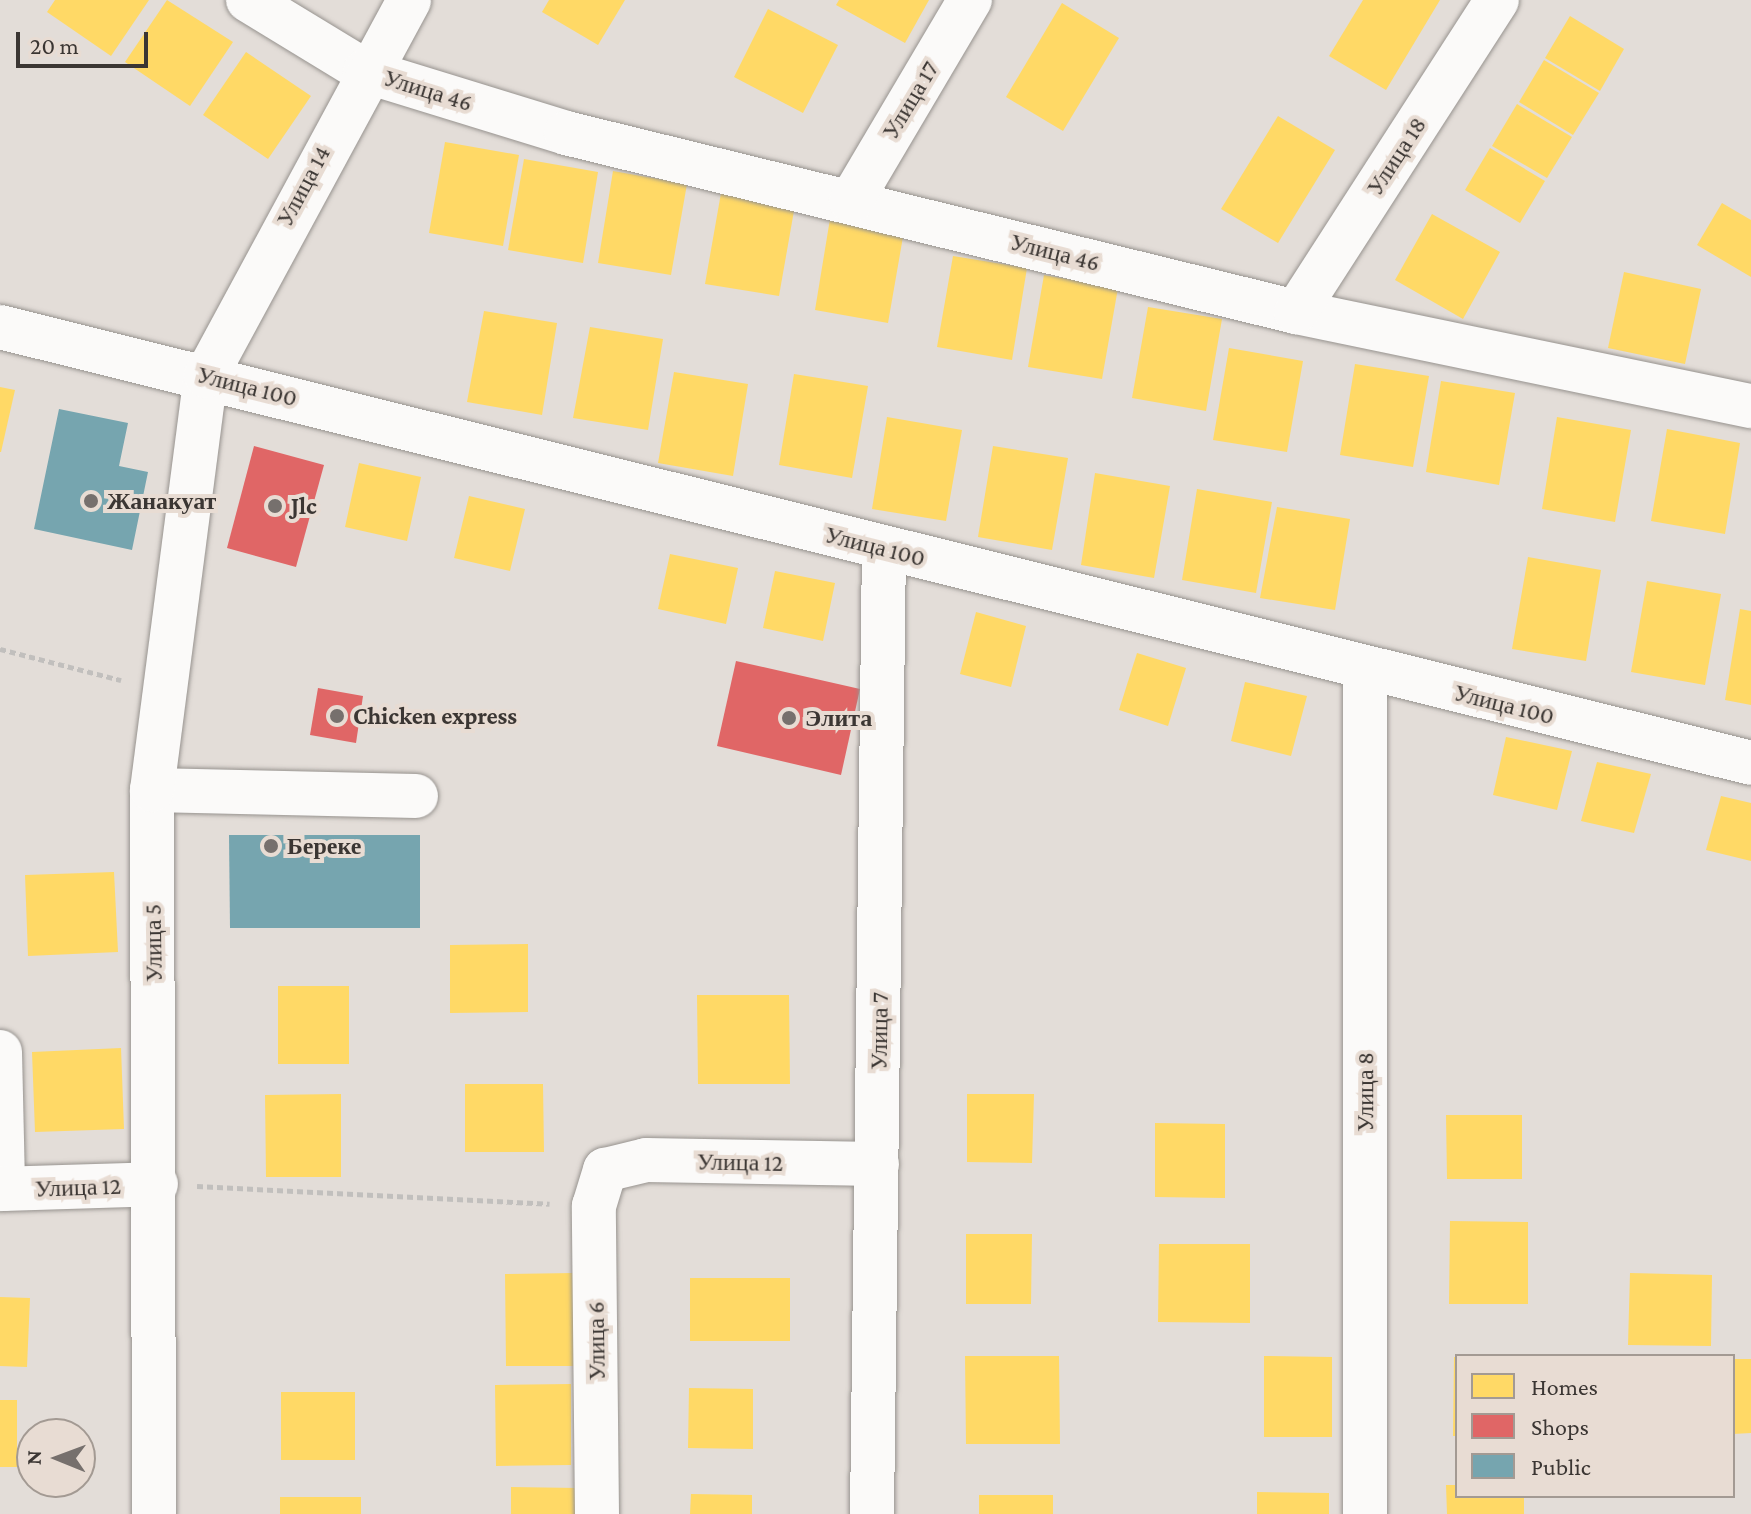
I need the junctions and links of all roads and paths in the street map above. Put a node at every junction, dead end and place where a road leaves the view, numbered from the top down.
1 (248, 0) edge
2 (409, 0) edge
3 (970, 0) edge
4 (1497, 0) edge
5 (365, 71) junction
6 (851, 201) junction
7 (1296, 312) junction
8 (0, 327) edge
9 (206, 376) junction
10 (1751, 406) edge
11 (884, 548) junction
12 (0, 649) edge
13 (1365, 670) junction
14 (161, 690) junction
15 (1751, 763) edge
16 (152, 790) junction
17 (416, 796) dead end
18 (0, 1052) edge
19 (877, 1164) junction
20 (156, 1184) junction
21 (600, 1188) junction
22 (2, 1189) edge
23 (154, 1514) edge
24 (597, 1514) edge
25 (872, 1514) edge
26 (1365, 1514) edge

1 - 5 street, Улица 46
2 - 5 street, Улица 14
3 - 6 street, Улица 17
4 - 7 street, Улица 18
5 - 6 street, Улица 46
5 - 9 street, Улица 14
6 - 7 street, Улица 46
7 - 10 street, Улица 46
8 - 9 street, Улица 100
9 - 11 street, Улица 100
9 - 14 street, Улица 5
11 - 13 street, Улица 100
11 - 19 street, Улица 7
12 - 14 path
13 - 15 street, Улица 100
13 - 26 street, Улица 8
14 - 16 street, Улица 5
16 - 17 street
16 - 20 street, Улица 5
18 - 22 street
19 - 21 street, Улица 12
19 - 25 street, Улица 7
20 - 21 path
20 - 22 street, Улица 12
20 - 23 street, Улица 5
21 - 24 street, Улица 6

